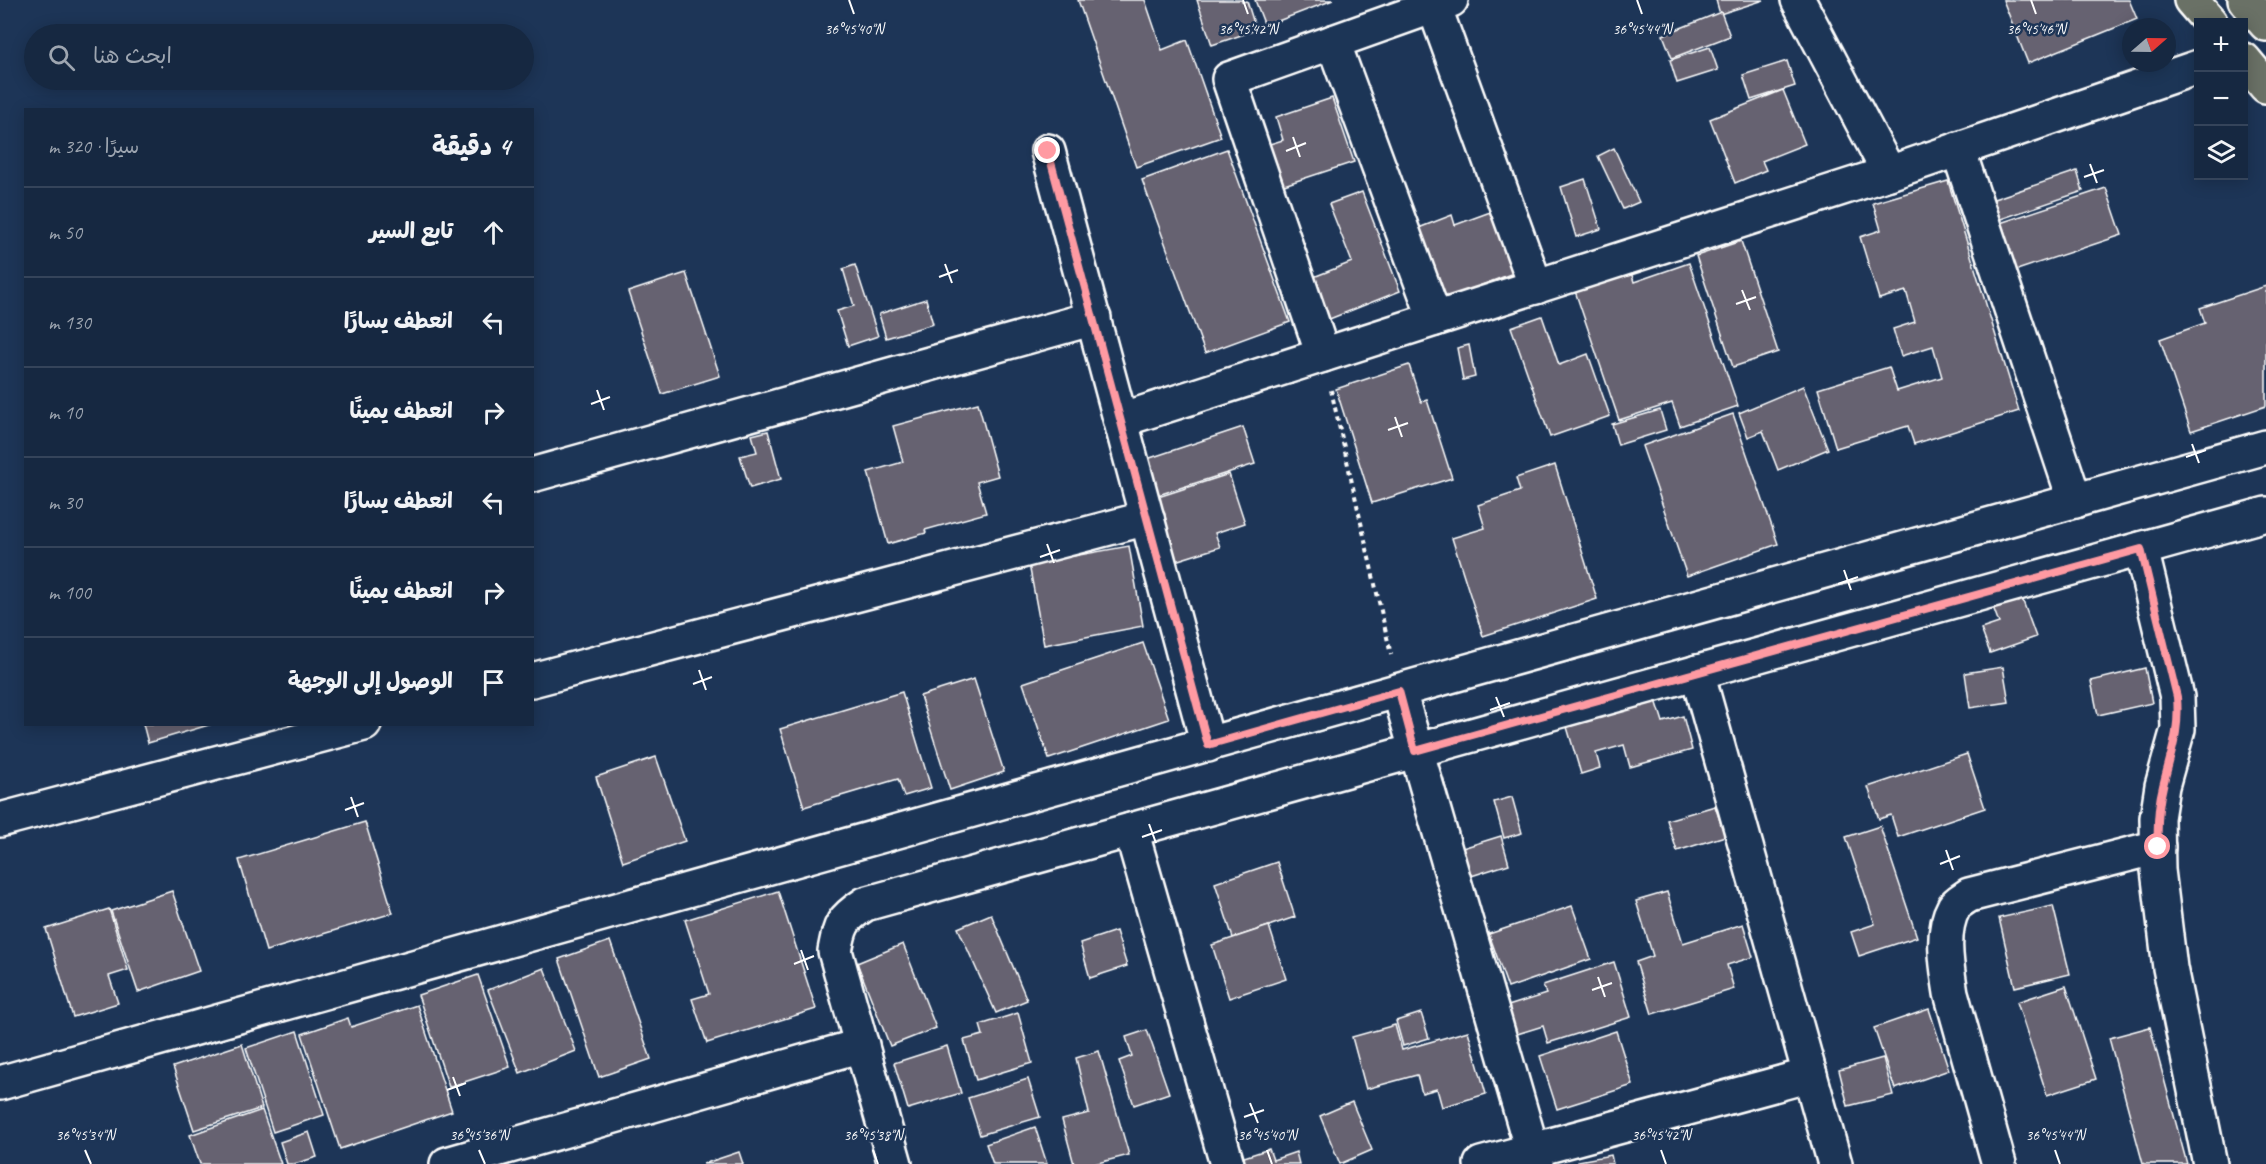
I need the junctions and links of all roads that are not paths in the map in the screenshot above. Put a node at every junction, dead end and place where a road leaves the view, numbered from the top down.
1 (1798, 0) edge
2 (2191, 0) edge
3 (2245, 0) edge
4 (1443, 3) edge
5 (2207, 18) edge
6 (2266, 24) edge
7 (1334, 42) junction
8 (2248, 65) edge
9 (2194, 69) edge
10 (2266, 86) edge
11 (1958, 149) junction
12 (1048, 151) dead end
13 (1889, 173) junction
14 (1536, 287) junction
15 (1094, 318) junction
16 (1435, 319) junction
17 (1323, 355) junction
18 (1121, 420) junction
19 (2266, 447) edge
20 (534, 474) edge
21 (2075, 501) junction
22 (2266, 514) edge
23 (1147, 518) junction
24 (2141, 549) junction
25 (1697, 672) junction
26 (534, 679) edge
27 (1399, 691) junction
28 (356, 726) edge
29 (1208, 745) junction
30 (1415, 751) junction
31 (0, 820) edge
32 (1131, 830) junction
33 (2158, 847) junction
34 (862, 1045) junction
35 (1810, 1075) junction
36 (0, 1083) edge
37 (1534, 1157) edge
38 (447, 1164) edge
39 (895, 1164) edge
40 (1227, 1164) edge
41 (1481, 1164) edge
42 (1835, 1164) edge
43 (1999, 1164) edge
44 (2210, 1164) edge

1 - 13 street
2 - 5 highway
3 - 6 highway
4 - 7 street
4 - 14 street
7 - 16 street
7 - 17 street
8 - 10 highway
9 - 11 street
11 - 13 street
11 - 21 street
12 - 15 street
13 - 14 street
14 - 16 street
15 - 18 street
15 - 20 street
16 - 17 street
17 - 18 street
18 - 23 street
19 - 21 street
21 - 27 street
22 - 24 street
23 - 26 street
23 - 29 street
24 - 25 street
24 - 33 street
25 - 30 street
25 - 35 street
27 - 29 street
27 - 30 street
28 - 31 street
29 - 36 street
30 - 32 street
30 - 37 street
32 - 34 street
32 - 40 street
33 - 43 street
33 - 44 street
34 - 38 street
34 - 39 street
35 - 37 street
35 - 42 street
37 - 41 street

